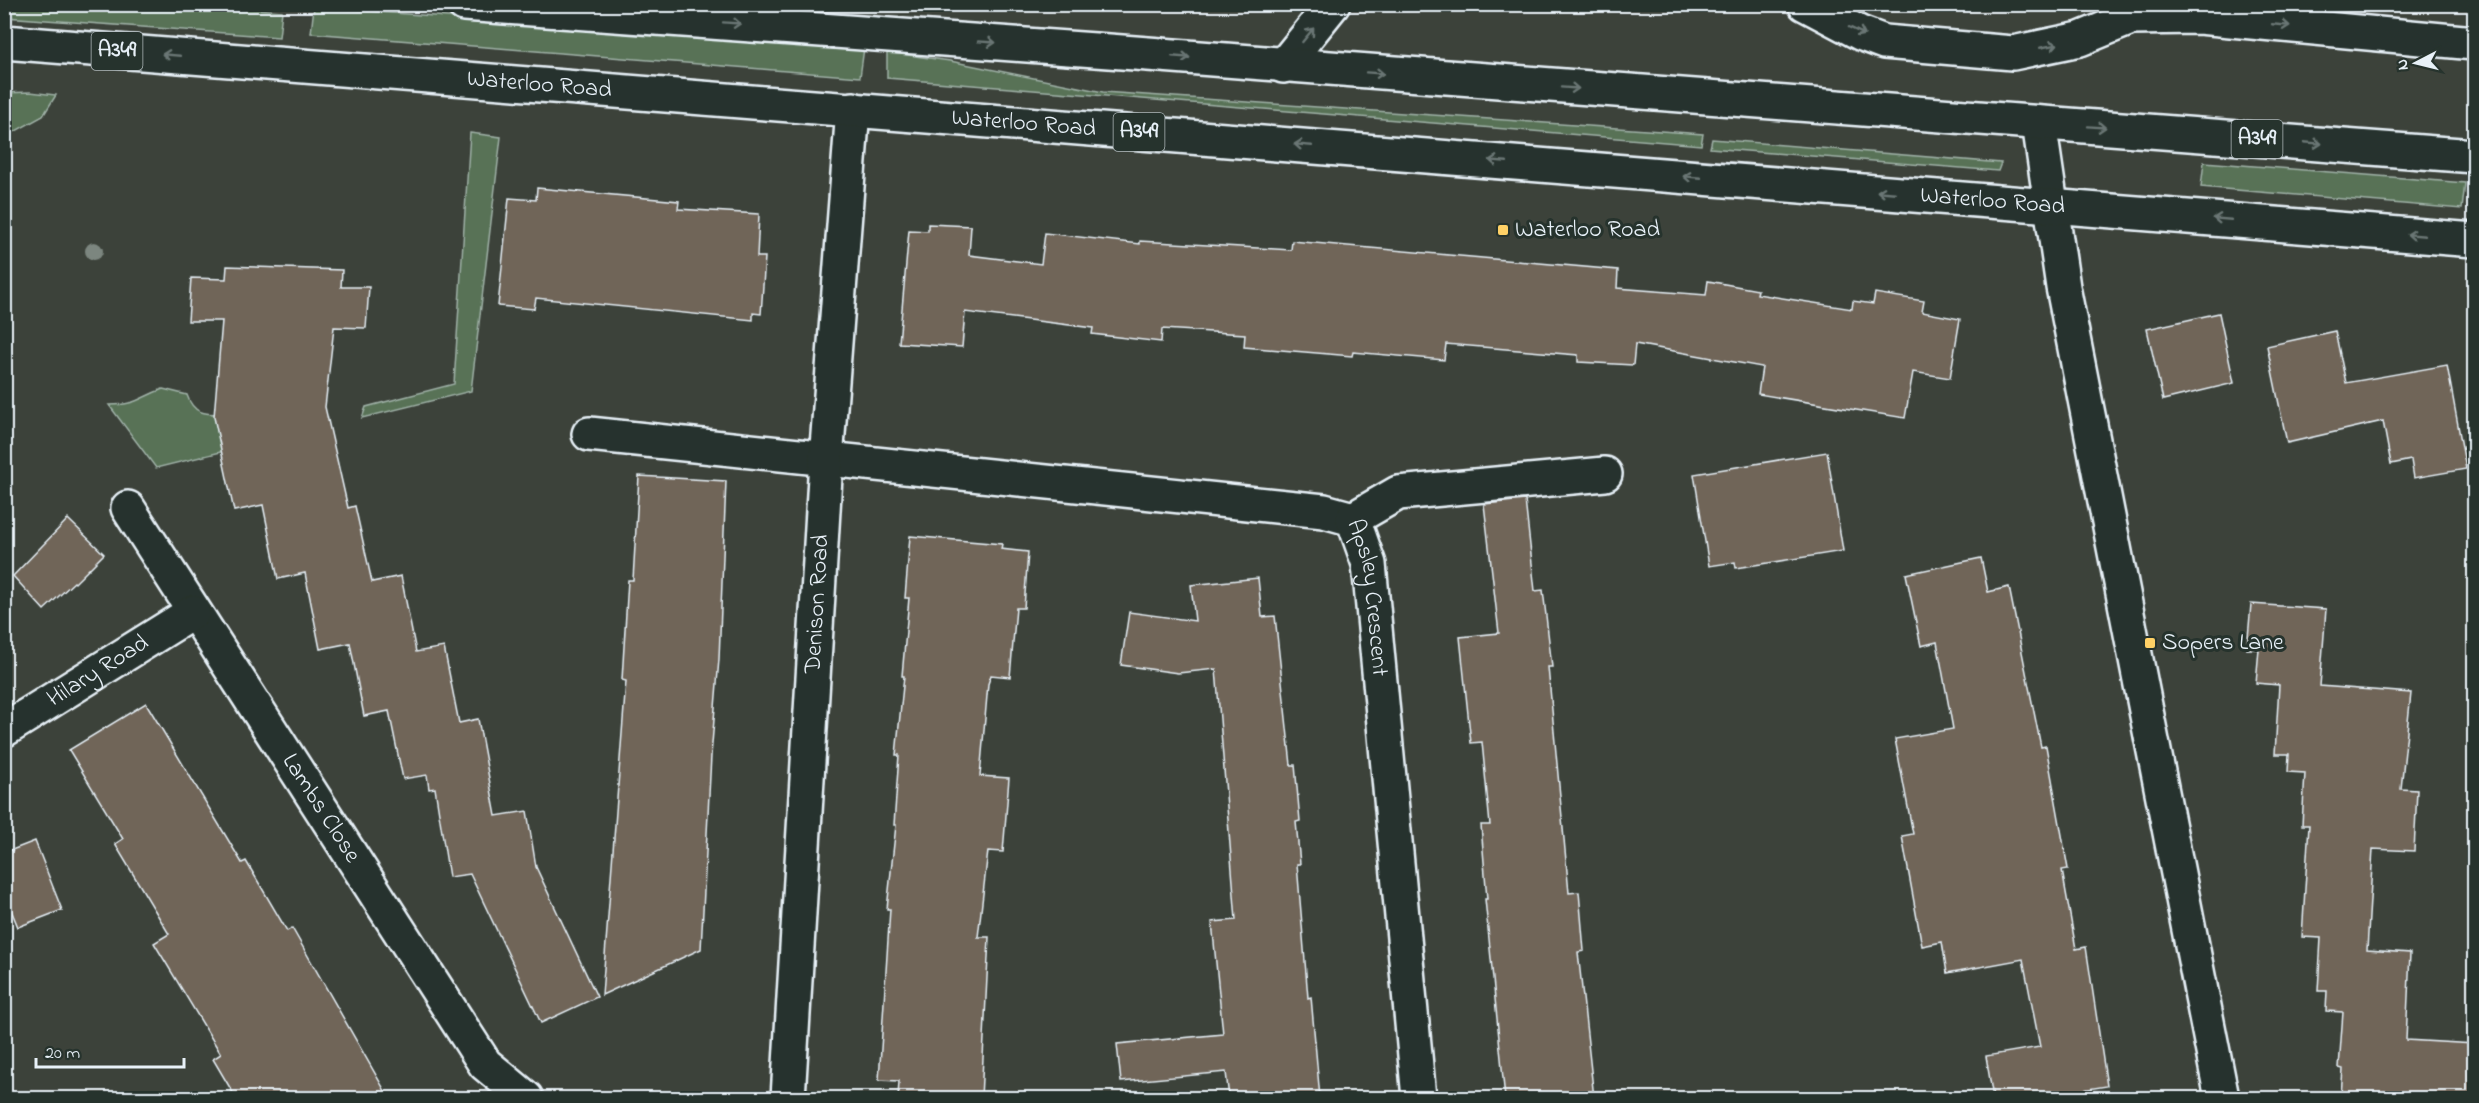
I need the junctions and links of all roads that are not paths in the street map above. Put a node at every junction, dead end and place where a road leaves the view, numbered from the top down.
1 (1333, 4) edge
2 (1805, 4) edge
3 (476, 5) edge
4 (4, 42) edge
5 (2475, 43) edge
6 (1283, 66) junction
7 (853, 108) junction
8 (2039, 123) junction
9 (2475, 156) edge
10 (2049, 206) junction
11 (2475, 240) edge
12 (589, 434) dead end
13 (826, 460) junction
14 (1605, 474) dead end
15 (128, 508) dead end
16 (1353, 519) junction
17 (193, 612) junction
18 (4, 730) edge
19 (526, 1098) edge
20 (788, 1098) edge
21 (1419, 1098) edge
22 (2222, 1098) edge

6 -> 1 main road
2 -> 5 main road
3 -> 6 main road, A349
7 -> 4 main road, Waterloo Road / A349
6 -> 8 main road, A349
10 -> 7 main road, Waterloo Road / A349
7 - 13 main road, Denison Road
8 -> 9 main road, A349
8 - 10 main road
11 -> 10 main road, Waterloo Road / A349
10 - 22 main road
12 - 13 main road, Apsley Crescent
13 - 16 main road, Apsley Crescent
13 - 20 main road, Denison Road
14 - 16 main road
15 - 17 main road, Lambs Close
16 - 21 main road, Apsley Crescent
17 - 18 main road, Hilary Road
17 - 19 main road, Lambs Close

